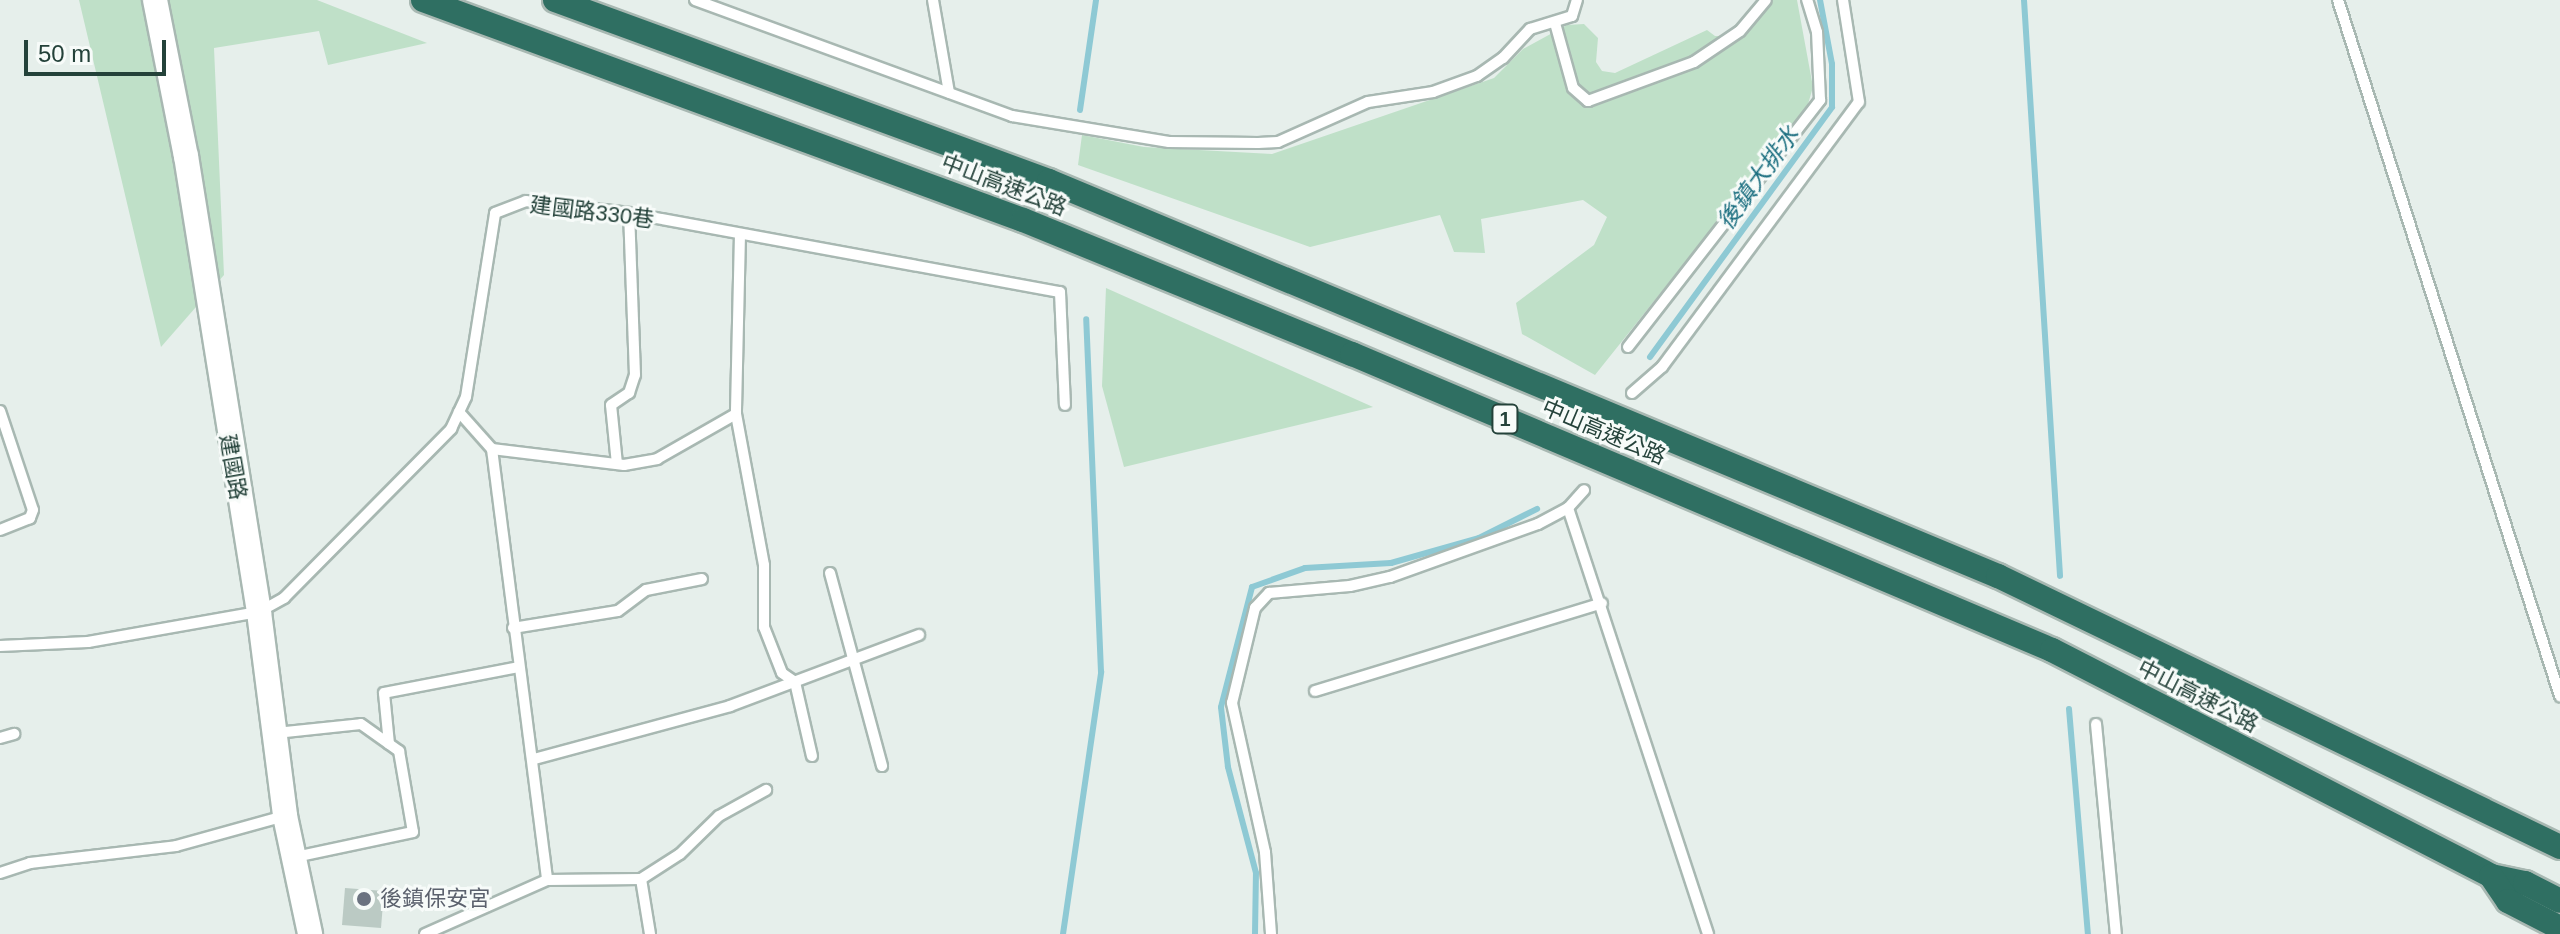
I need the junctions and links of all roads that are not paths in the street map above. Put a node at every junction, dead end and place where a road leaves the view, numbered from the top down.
1 (155, 0) edge
2 (423, 0) edge
3 (555, 0) edge
4 (695, 0) edge
5 (933, 0) edge
6 (1577, 0) edge
7 (1766, 0) edge
8 (1807, 0) edge
9 (1843, 0) edge
10 (2338, 0) edge
11 (1555, 23) junction
12 (949, 93) junction
13 (629, 213) junction
14 (740, 234) junction
15 (1628, 347) dead end
16 (1632, 393) dead end
17 (1065, 405) dead end
18 (0, 411) edge
19 (459, 412) junction
20 (736, 414) junction
21 (492, 449) junction
22 (617, 464) junction
23 (1584, 490) dead end
24 (1568, 508) junction
25 (0, 530) edge
26 (830, 573) dead end
27 (702, 579) dead end
28 (1602, 603) junction
29 (259, 612) junction
30 (513, 628) junction
31 (919, 635) dead end
32 (0, 646) edge
33 (853, 660) junction
34 (519, 667) junction
35 (795, 682) junction
36 (1315, 691) dead end
37 (2560, 696) edge
38 (2096, 724) dead end
39 (274, 733) junction
40 (14, 734) dead end
41 (0, 738) edge
42 (389, 744) junction
43 (812, 756) dead end
44 (534, 759) junction
45 (882, 766) dead end
46 (766, 790) dead end
47 (285, 816) junction
48 (2560, 847) edge
49 (293, 858) junction
50 (0, 873) edge
51 (2491, 876) junction
52 (641, 879) junction
53 (547, 880) junction
54 (2560, 901) edge
55 (2560, 928) edge
56 (310, 934) edge
57 (425, 934) edge
58 (650, 934) edge
59 (1271, 934) edge
60 (1708, 934) edge
61 (2116, 934) edge

1 - 29 street, 建國路
2 - 51 highway, 中山高速公路 / 1
3 - 48 highway, 中山高速公路 / 1
4 - 12 lane
5 - 12 lane
6 - 11 lane
7 - 11 lane
8 - 15 lane
9 - 16 lane
10 - 37 lane
11 - 12 lane
13 - 14 lane, 建國路330巷
13 - 19 lane, 建國路330巷
13 - 22 lane
14 - 17 lane, 建國路330巷
14 - 20 lane
18 - 25 lane
19 - 21 lane
19 - 29 lane, 建國路330巷
20 - 22 lane
20 - 35 lane
21 - 22 lane
21 - 30 lane
23 - 24 lane
24 - 28 lane
24 - 59 lane
26 - 33 lane
27 - 30 lane
28 - 36 lane
28 - 60 lane
29 - 32 lane
29 - 39 street, 建國路
30 - 34 lane
31 - 33 lane
33 - 35 lane
33 - 45 lane
34 - 42 lane
34 - 44 lane
35 - 43 lane
35 - 44 lane
38 - 61 lane
39 - 42 lane
39 - 47 street, 建國路
40 - 41 lane
42 - 49 lane
44 - 53 lane
46 - 52 lane
47 - 49 street, 建國路
47 - 50 lane
49 - 56 street, 建國路
51 - 54 highway, 中山高速公路 / 1
51 - 55 highway
52 - 53 lane
52 - 58 lane
53 - 57 lane

